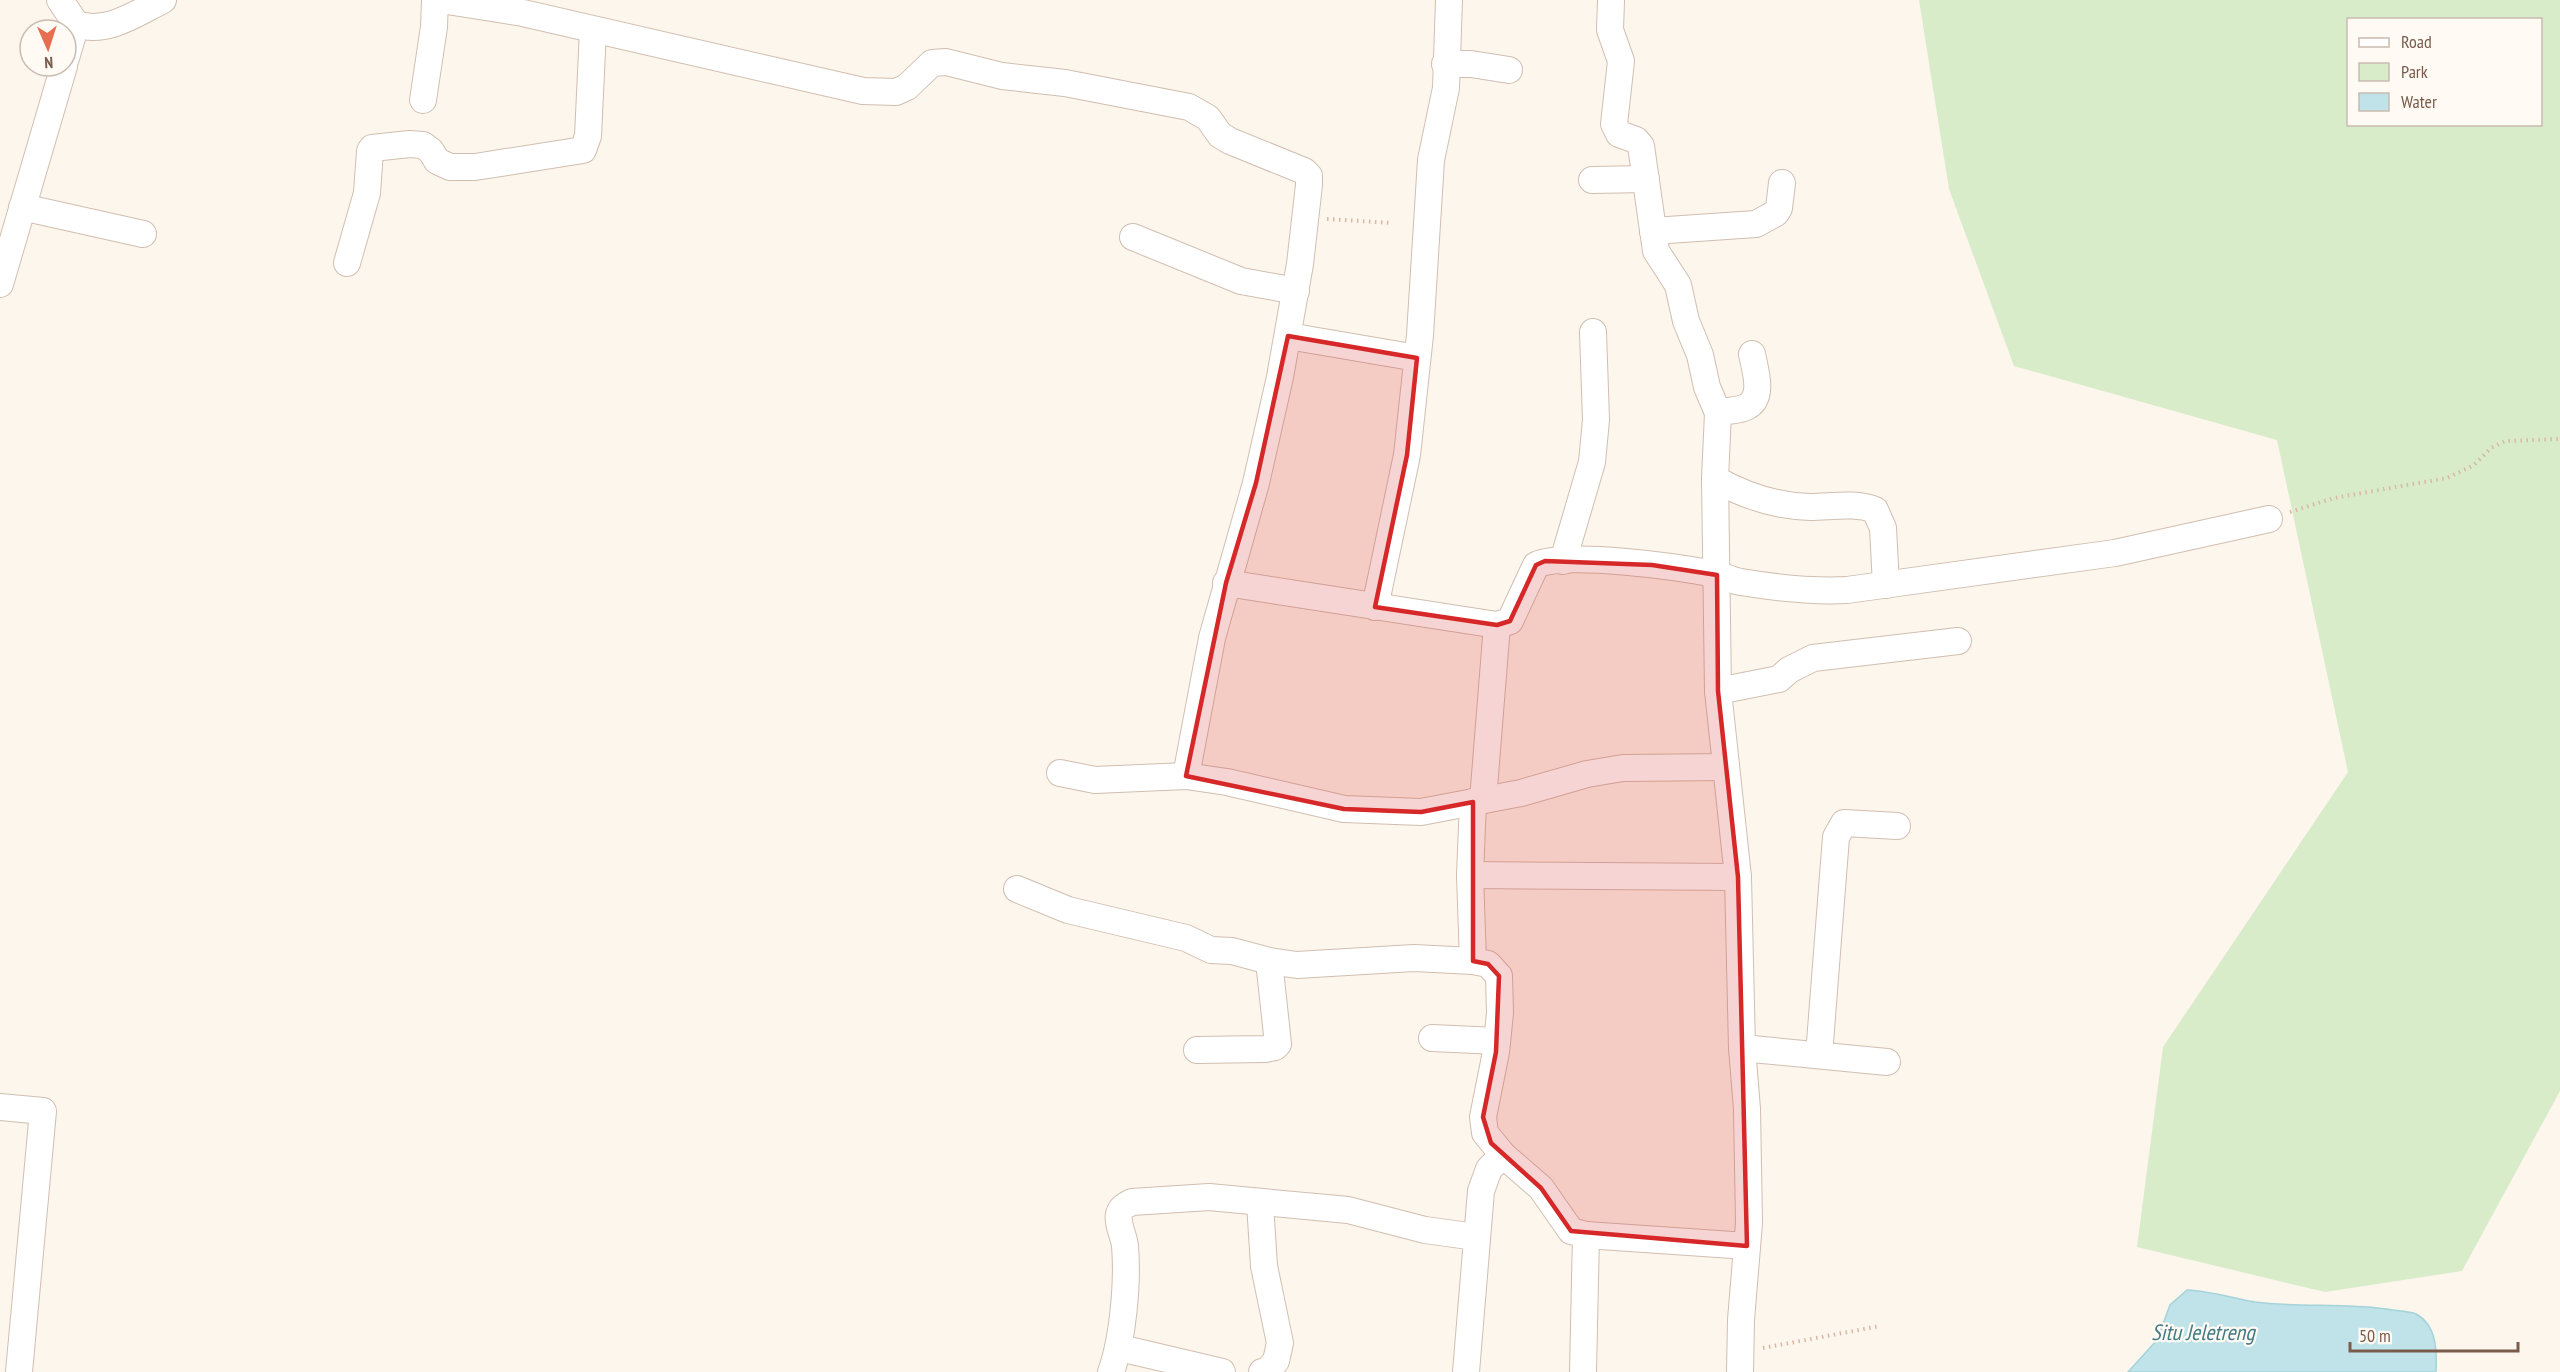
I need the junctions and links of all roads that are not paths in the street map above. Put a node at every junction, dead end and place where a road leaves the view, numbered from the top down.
1 (164, 0) edge
2 (435, 0) edge
3 (441, 0) edge
4 (1449, 0) edge
5 (1611, 0) edge
6 (66, 7) edge
7 (593, 30) junction
8 (1445, 64) junction
9 (1509, 70) dead end
10 (60, 78) edge
11 (423, 100) dead end
12 (1646, 179) junction
13 (1592, 180) dead end
14 (1782, 183) dead end
15 (22, 207) junction
16 (1653, 231) junction
17 (143, 234) dead end
18 (1133, 237) dead end
19 (347, 263) dead end
20 (0, 284) edge
21 (1296, 291) junction
22 (1593, 332) dead end
23 (1288, 336) junction
24 (1752, 354) dead end
25 (1417, 358) junction
26 (1718, 414) junction
27 (1715, 479) junction
28 (2269, 519) road end
29 (1563, 561) junction
30 (1718, 574) junction
31 (1226, 583) junction
32 (1886, 585) junction
33 (1375, 607) junction
34 (1497, 625) junction
35 (1958, 641) dead end
36 (1718, 691) junction
37 (1726, 767) junction
38 (1060, 773) dead end
39 (1186, 776) junction
40 (1478, 801) junction
41 (1897, 825) dead end
42 (1470, 875) junction
43 (1738, 877) junction
44 (1017, 889) dead end
45 (1269, 961) junction
46 (1473, 961) junction
47 (1432, 1038) dead end
48 (1497, 1041) junction
49 (1742, 1048) junction
50 (1197, 1050) dead end
51 (1819, 1055) junction
52 (1887, 1062) dead end
53 (0, 1107) edge
54 (1503, 1155) junction
55 (1260, 1203) junction
56 (1586, 1235) junction
57 (1476, 1237) junction
58 (1747, 1246) junction
59 (1120, 1348) junction
60 (1740, 1362) edge
61 (19, 1372) edge
62 (1111, 1372) edge
63 (1222, 1372) edge
64 (1262, 1372) edge
65 (1466, 1372) edge
66 (1583, 1372) edge

1 - 6 street
2 - 11 street
3 - 7 street
4 - 8 street
5 - 12 street
7 - 19 street
7 - 21 street
8 - 9 street
8 - 25 street
10 - 15 street
12 - 13 street
12 - 16 street
14 - 16 street
15 - 17 street
15 - 20 street
16 - 26 street
18 - 21 street
21 - 23 street
22 - 29 street
23 - 25 street
23 - 31 street
24 - 26 street
25 - 33 street
26 - 27 street
27 - 30 street
27 - 32 street
28 - 32 street
29 - 30 street
29 - 34 street
30 - 32 street
30 - 36 street
31 - 33 street
31 - 39 street
33 - 34 street
34 - 40 street
35 - 36 street
36 - 37 street
37 - 40 street
37 - 43 street
38 - 39 street
39 - 40 street
40 - 42 street
41 - 51 street
42 - 43 street
42 - 46 street
43 - 49 street
44 - 45 street
45 - 46 street
45 - 50 street
46 - 48 street
47 - 48 street
48 - 54 street
49 - 51 street
49 - 58 street
51 - 52 street
53 - 61 street
54 - 56 street
54 - 57 street
55 - 57 street
55 - 59 street
55 - 64 street
56 - 58 street
56 - 66 street
57 - 65 street
58 - 60 street
59 - 62 street
59 - 63 street

